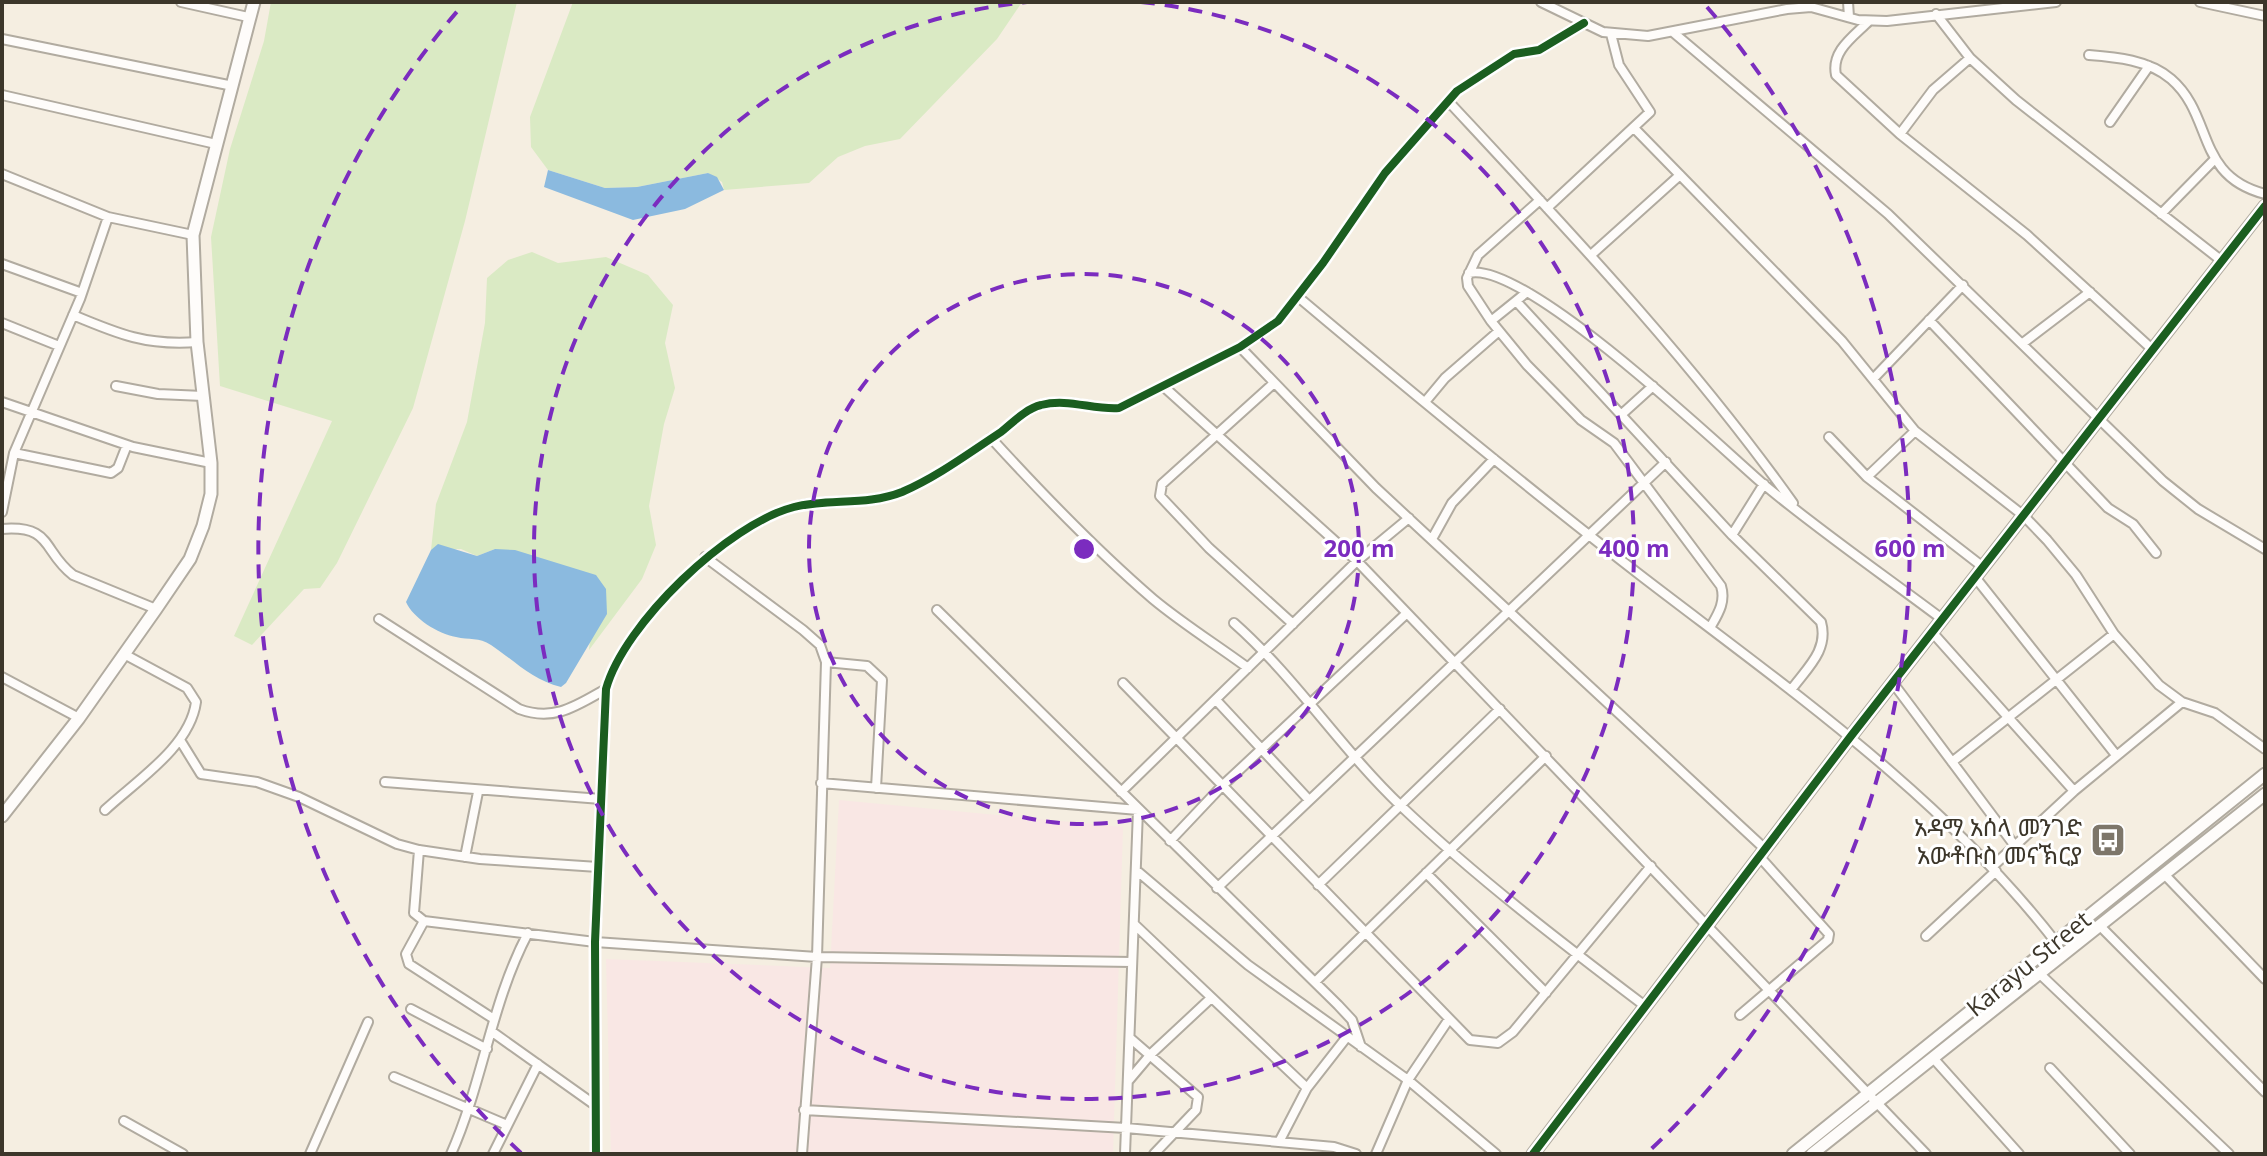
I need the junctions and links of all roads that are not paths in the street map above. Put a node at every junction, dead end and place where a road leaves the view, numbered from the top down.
1 (181, 2) edge
2 (254, 2) edge
3 (1541, 2) edge
4 (1848, 2) edge
5 (2056, 2) edge
6 (2200, 2) edge
7 (1936, 14) junction
8 (2265, 16) edge
9 (248, 17) junction
10 (1849, 17) junction
11 (1869, 21) junction
12 (1584, 23) junction
13 (1674, 33) junction
14 (1611, 34) junction
15 (2, 39) edge
16 (2089, 55) dead end
17 (1970, 58) junction
18 (2149, 66) junction
19 (233, 86) junction
20 (2, 95) edge
21 (1449, 102) junction
22 (2110, 122) dead end
23 (1635, 129) junction
24 (1900, 134) junction
25 (216, 144) junction
26 (2214, 160) junction
27 (2, 174) edge
28 (1680, 175) junction
29 (2265, 194) edge
30 (1540, 200) junction
31 (2265, 206) edge
32 (1547, 208) junction
33 (2161, 214) junction
34 (108, 217) junction
35 (193, 235) junction
36 (1591, 255) junction
37 (2222, 261) junction
38 (2, 264) edge
39 (1469, 273) junction
40 (1963, 285) junction
41 (1527, 292) junction
42 (2090, 292) junction
43 (82, 293) junction
44 (1297, 296) junction
45 (1516, 301) junction
46 (73, 315) junction
47 (1929, 320) junction
48 (1491, 321) junction
49 (2, 323) edge
50 (1499, 331) junction
51 (197, 342) junction
52 (2023, 343) junction
53 (59, 346) junction
54 (1240, 347) junction
55 (2153, 350) junction
56 (1873, 379) junction
57 (1274, 383) junction
58 (116, 386) dead end
59 (1163, 386) junction
60 (1653, 386) junction
61 (203, 396) junction
62 (2, 402) edge
63 (1425, 402) junction
64 (30, 412) junction
65 (1622, 414) junction
66 (2100, 417) junction
67 (1915, 431) junction
68 (1218, 436) junction
69 (1829, 437) dead end
70 (991, 438) junction
71 (127, 445) junction
72 (14, 453) junction
73 (1494, 459) junction
74 (1666, 462) junction
75 (2066, 462) junction
76 (211, 463) junction
77 (1867, 477) junction
78 (1644, 482) junction
79 (1764, 484) junction
80 (1798, 511) junction
81 (2, 512) edge
82 (2024, 516) junction
83 (1409, 518) junction
84 (2, 529) edge
85 (1588, 535) junction
86 (1732, 535) junction
87 (1432, 539) junction
88 (2265, 549) edge
89 (2156, 553) dead end
90 (705, 557) junction
91 (1357, 561) junction
92 (1979, 572) junction
93 (156, 609) junction
94 (937, 610) dead end
95 (1510, 612) junction
96 (1407, 613) junction
97 (379, 619) dead end
98 (1942, 619) junction
99 (1234, 623) dead end
100 (1293, 624) junction
101 (1710, 628) junction
102 (1932, 632) junction
103 (2114, 634) junction
104 (1266, 651) junction
105 (124, 654) junction
106 (826, 662) junction
107 (1455, 663) junction
108 (1248, 668) junction
109 (2, 677) edge
110 (2058, 680) junction
111 (1123, 683) dead end
112 (1893, 683) junction
113 (606, 689) junction
114 (1791, 690) junction
115 (1216, 700) junction
116 (2182, 702) junction
117 (1313, 703) junction
118 (1500, 709) junction
119 (79, 718) junction
120 (2010, 718) junction
121 (1851, 736) junction
122 (1175, 739) junction
123 (180, 740) junction
124 (1262, 749) junction
125 (2265, 749) edge
126 (1355, 755) junction
127 (2116, 755) junction
128 (1546, 756) junction
129 (1952, 762) junction
130 (2265, 774) edge
131 (385, 782) dead end
132 (821, 783) junction
133 (1222, 786) junction
134 (876, 788) junction
135 (2074, 791) junction
136 (478, 792) junction
137 (1121, 792) junction
138 (2263, 798) edge
139 (601, 799) junction
140 (1309, 800) junction
141 (1400, 805) junction
142 (4, 809) edge
143 (105, 810) dead end
144 (1138, 810) junction
145 (1271, 837) junction
146 (1170, 841) junction
147 (2015, 846) junction
148 (1451, 849) junction
149 (419, 850) junction
150 (1762, 852) junction
151 (465, 857) junction
152 (1651, 866) junction
153 (598, 867) junction
154 (1994, 869) junction
155 (1136, 870) junction
156 (1426, 873) junction
157 (2165, 875) junction
158 (1318, 885) junction
159 (1217, 888) junction
160 (424, 921) junction
161 (1134, 924) junction
162 (1708, 924) junction
163 (2101, 927) junction
164 (528, 933) junction
165 (1365, 933) junction
166 (1926, 936) dead end
167 (595, 942) junction
168 (2055, 942) junction
169 (1578, 956) junction
170 (2066, 956) junction
171 (817, 957) junction
172 (1132, 962) junction
173 (2041, 975) junction
174 (2265, 979) edge
175 (1315, 982) junction
176 (1771, 989) junction
177 (1546, 993) junction
178 (1210, 999) junction
179 (1645, 1006) junction
180 (411, 1009) dead end
181 (1740, 1015) dead end
182 (494, 1019) junction
183 (1449, 1019) junction
184 (368, 1022) dead end
185 (491, 1031) junction
186 (1130, 1038) junction
187 (1346, 1038) junction
188 (1361, 1047) junction
189 (487, 1049) junction
190 (1151, 1054) junction
191 (1934, 1059) junction
192 (538, 1064) junction
193 (2050, 1068) dead end
194 (394, 1077) dead end
195 (1408, 1080) junction
196 (1128, 1082) junction
197 (1307, 1088) junction
198 (2265, 1092) edge
199 (1869, 1093) junction
200 (1879, 1104) junction
201 (595, 1105) junction
202 (469, 1108) junction
203 (804, 1110) junction
204 (124, 1121) dead end
205 (507, 1125) junction
206 (1126, 1128) junction
207 (1174, 1132) junction
208 (1279, 1142) junction
209 (183, 1154) edge
210 (310, 1154) edge
211 (451, 1154) edge
212 (493, 1154) edge
213 (596, 1154) edge
214 (802, 1154) edge
215 (1125, 1154) edge
216 (1154, 1154) edge
217 (1356, 1154) edge
218 (1376, 1154) edge
219 (1496, 1154) edge
220 (1533, 1154) edge
221 (1793, 1154) edge
222 (1812, 1154) edge
223 (1926, 1154) edge
224 (2019, 1154) edge
225 (2130, 1154) edge
226 (2229, 1154) edge

1 - 9 street
2 - 9 street
3 - 12 street
4 - 10 street
5 - 7 street
6 - 8 street
7 - 11 street
7 - 17 street
9 - 19 street
10 - 11 street
10 - 13 street
11 - 24 street
12 - 14 street
12 - 21 street
13 - 14 street
13 - 40 street
14 - 23 street
15 - 19 street
16 - 18 street
17 - 24 street
17 - 33 street
18 - 22 street
18 - 26 street
19 - 25 street
20 - 25 street
21 - 30 street
21 - 44 street
23 - 28 street
23 - 32 street
24 - 42 street
25 - 35 street
26 - 29 street
26 - 33 street
27 - 34 street
28 - 36 street
28 - 56 street
30 - 32 street
30 - 39 street
31 - 37 street
32 - 36 street
33 - 37 street
34 - 35 street
34 - 43 street
35 - 51 street
36 - 80 street
37 - 55 street
38 - 43 street
39 - 41 street
39 - 48 street
40 - 47 street
40 - 52 street
41 - 45 street
41 - 60 street
42 - 52 street
42 - 55 street
43 - 46 street
44 - 54 street
44 - 63 street
45 - 48 street
45 - 65 street
46 - 51 street
46 - 53 street
47 - 56 street
47 - 75 street
48 - 50 street
49 - 53 street
50 - 63 street
50 - 78 street
51 - 61 street
52 - 66 street
53 - 64 street
54 - 57 street
54 - 59 street
55 - 66 street
56 - 67 street
57 - 68 street
57 - 83 street
58 - 61 street
59 - 68 street
59 - 70 street
60 - 65 street
60 - 79 street
61 - 76 street
62 - 64 street
63 - 73 street
64 - 71 street
64 - 72 street
65 - 74 street
66 - 75 street
66 - 88 street
67 - 77 street
67 - 82 street
68 - 91 street
68 - 100 street
69 - 77 street
70 - 90 street
70 - 108 street
71 - 72 street
71 - 76 street
72 - 81 street
73 - 85 street
73 - 87 street
74 - 78 street
74 - 86 street
75 - 82 street
75 - 89 street
76 - 93 street
77 - 92 street
78 - 85 street
78 - 101 street
79 - 80 street
79 - 86 street
80 - 98 street
82 - 92 street
82 - 103 street
83 - 87 street
83 - 91 street
84 - 93 street
85 - 95 street
85 - 101 street
86 - 114 street
87 - 95 street
90 - 106 street
90 - 113 street
91 - 96 street
91 - 100 street
92 - 98 street
92 - 110 street
93 - 105 street
94 - 137 street
95 - 107 street
95 - 150 street
96 - 107 street
96 - 117 street
97 - 113 street
98 - 102 street
99 - 104 street
100 - 104 street
101 - 114 street
102 - 112 street
102 - 120 street
103 - 110 street
103 - 116 street
104 - 108 street
104 - 117 street
105 - 119 street
105 - 123 street
106 - 132 street
106 - 134 street
107 - 118 street
107 - 126 street
108 - 115 street
109 - 119 street
110 - 120 street
110 - 127 street
111 - 122 street
112 - 121 street
112 - 129 street
113 - 139 street
114 - 121 street
115 - 122 street
115 - 124 street
116 - 125 street
116 - 127 street
117 - 124 street
117 - 126 street
118 - 128 street
118 - 141 street
119 - 142 street
120 - 129 street
120 - 135 street
121 - 150 street
121 - 154 street
122 - 133 street
122 - 137 street
123 - 143 street
123 - 149 street
124 - 133 street
124 - 140 street
126 - 140 street
126 - 141 street
127 - 135 street
128 - 148 street
128 - 152 street
129 - 147 street
130 - 168 street, Karayu Street
131 - 136 street
132 - 134 street
132 - 171 street
133 - 145 street
133 - 146 street
134 - 144 street
135 - 147 street
136 - 139 street
136 - 151 street
137 - 144 street
138 - 157 street, Karayu Street
139 - 153 street
140 - 145 street
141 - 148 street
141 - 158 street
144 - 146 street
144 - 155 street
145 - 158 street
145 - 159 street
146 - 159 street
147 - 154 street
148 - 156 street
148 - 169 street
149 - 151 street
149 - 160 street
150 - 162 street
150 - 176 street
151 - 153 street
152 - 162 street
152 - 169 street
153 - 167 street
154 - 166 street
154 - 168 street
155 - 161 street
155 - 187 street
156 - 165 street
156 - 177 street
157 - 163 street, Karayu Street
157 - 174 street
158 - 165 street
159 - 175 street
160 - 164 street
160 - 182 street
161 - 172 street
161 - 178 street
162 - 176 street
162 - 179 street
163 - 170 street, Karayu Street
163 - 198 street
164 - 167 street
164 - 182 street
165 - 175 street
165 - 183 street
167 - 171 street
167 - 201 street
168 - 170 street
168 - 199 street, Karayu Street
169 - 177 street
169 - 179 street
170 - 173 street, Karayu Street
171 - 172 street
171 - 203 street
172 - 186 street
173 - 191 street, Karayu Street
173 - 226 street
175 - 188 street
176 - 181 street
176 - 199 street
177 - 183 street
178 - 190 street
178 - 197 street
179 - 220 street
180 - 189 street
182 - 185 street
183 - 195 street
184 - 210 street
185 - 189 street
185 - 192 street
186 - 190 street
186 - 196 street
187 - 188 street
187 - 197 street
188 - 195 street
189 - 202 street
190 - 196 street
190 - 207 street
191 - 200 street, Karayu Street
191 - 224 street
192 - 201 street
192 - 205 street
193 - 225 street
194 - 202 street
195 - 218 street
195 - 219 street
196 - 206 street
197 - 208 street
199 - 200 street
199 - 221 street, Karayu Street
200 - 222 street, Karayu Street
200 - 223 street
201 - 213 street
202 - 205 street
202 - 211 street
203 - 206 street
203 - 214 street
204 - 209 street
205 - 212 street
206 - 207 street
206 - 215 street
207 - 208 street
207 - 216 street
208 - 217 street

